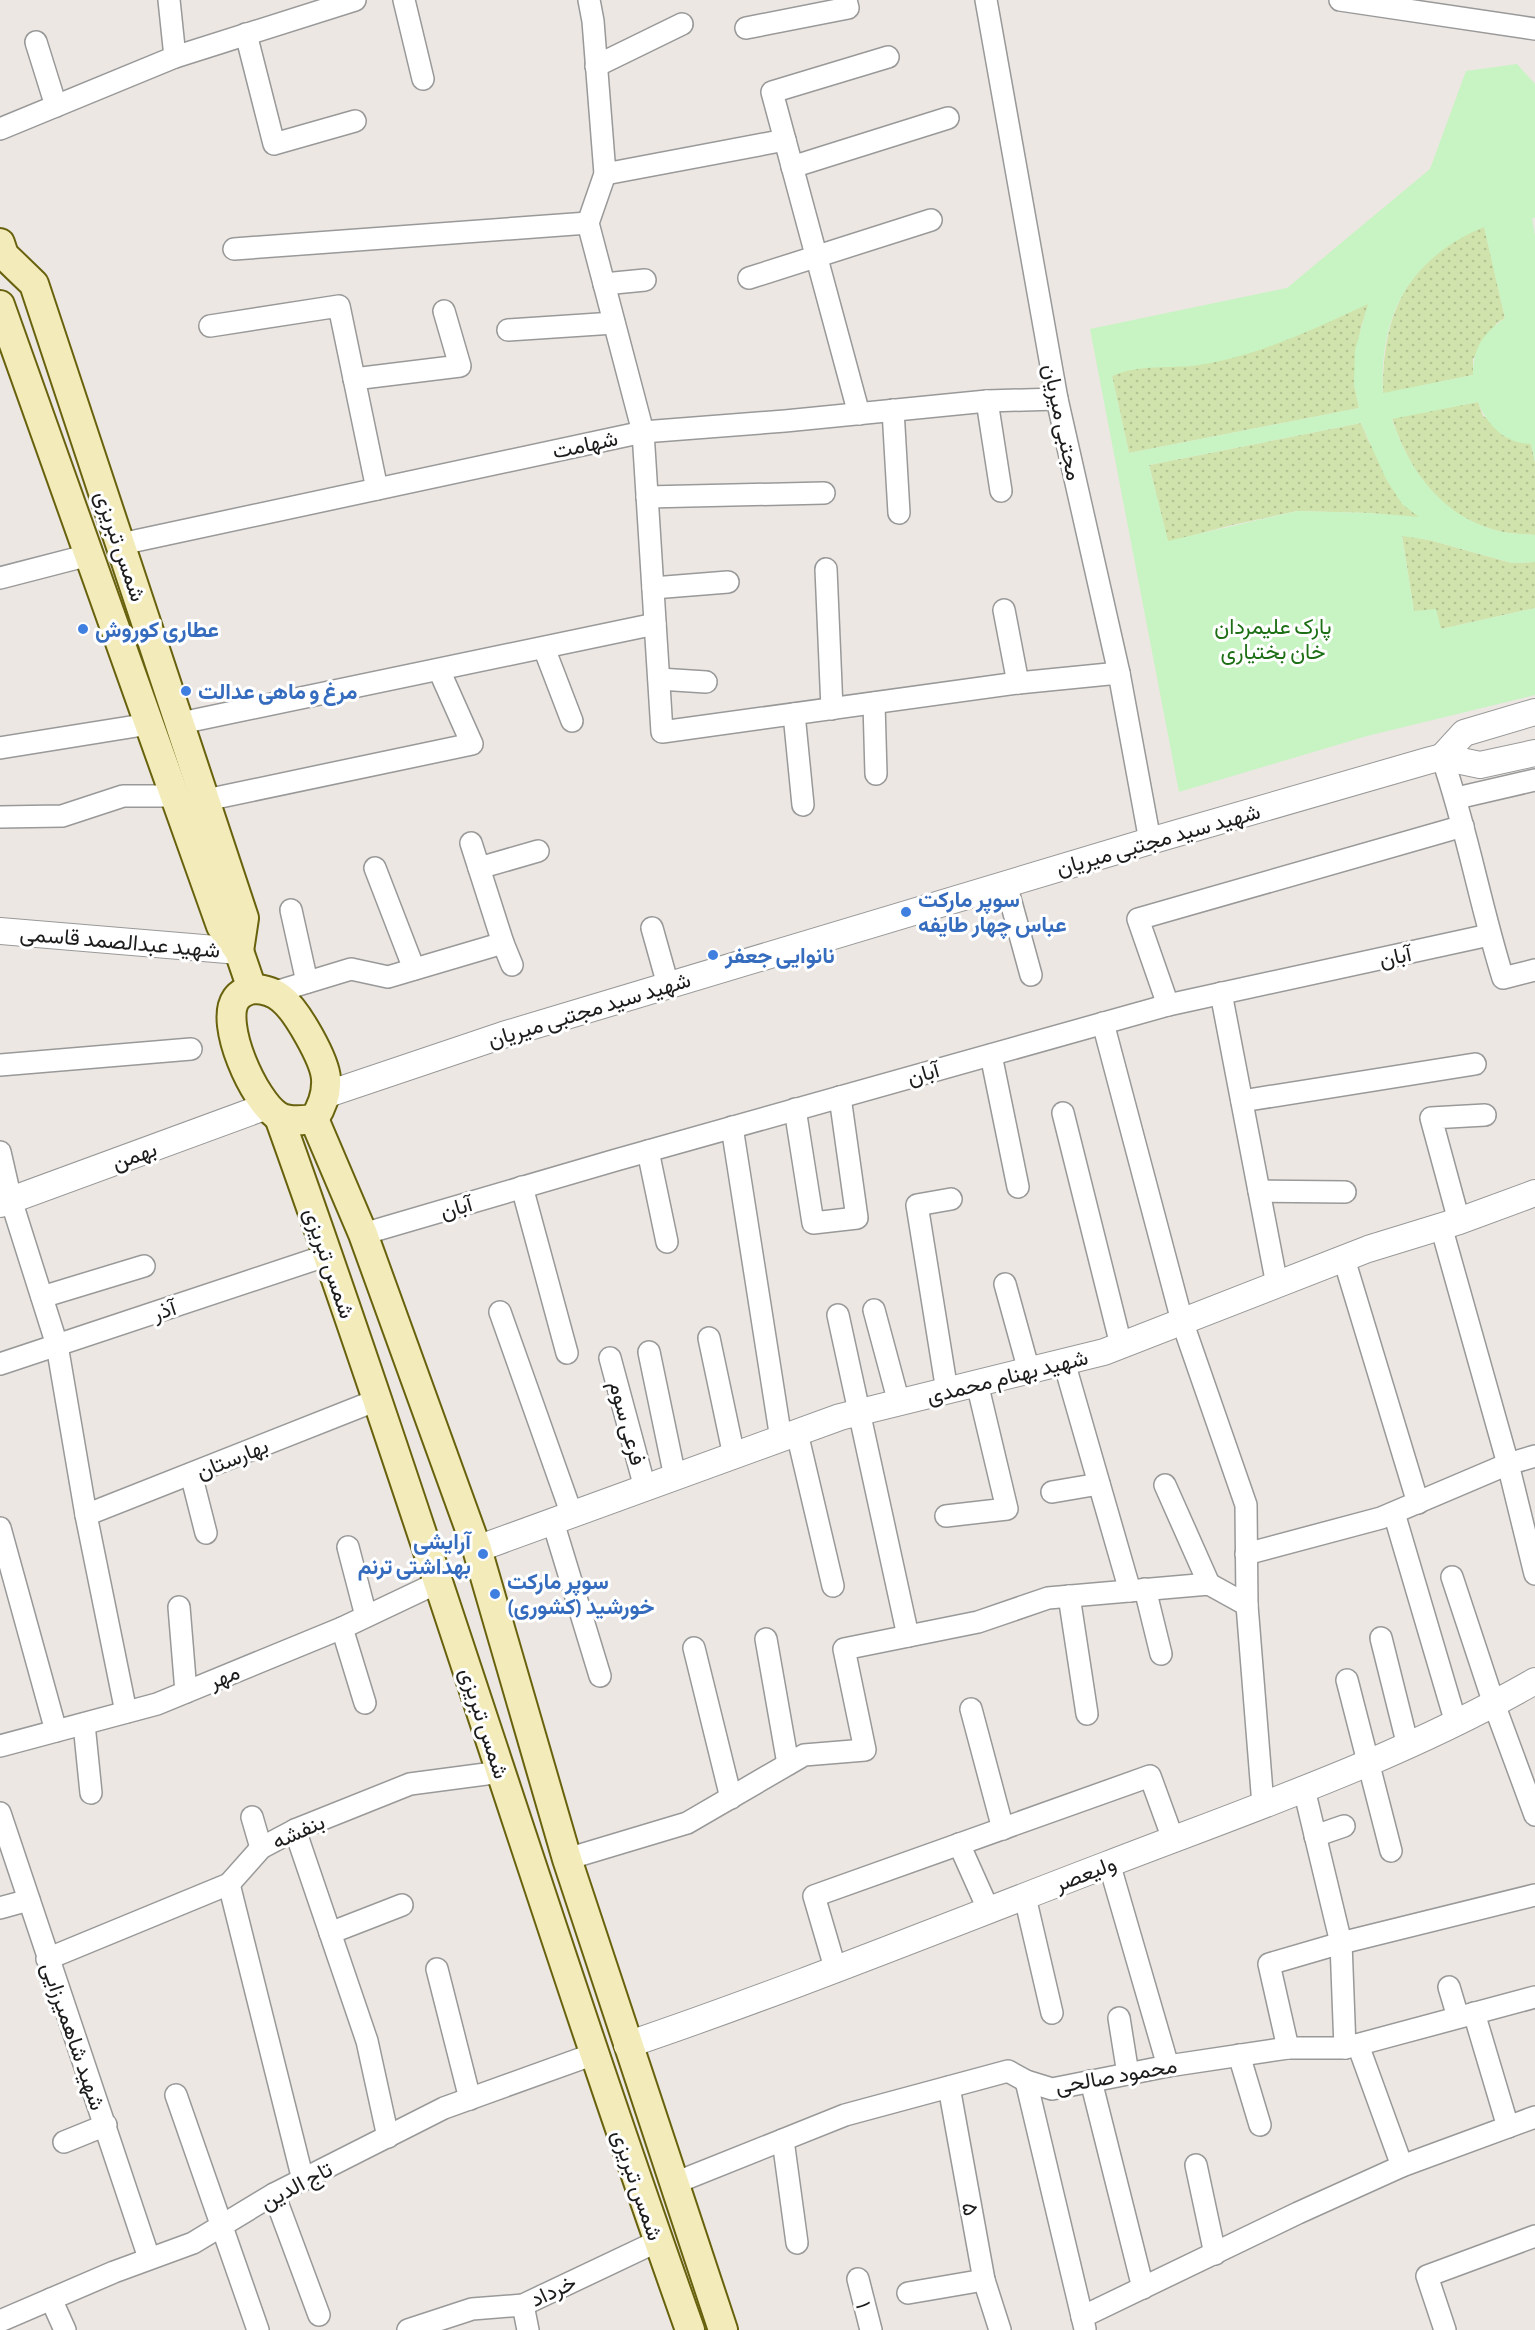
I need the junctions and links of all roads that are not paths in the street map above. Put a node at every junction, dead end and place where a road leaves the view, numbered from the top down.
1 (169, 0) edge
2 (355, 0) edge
3 (404, 0) edge
4 (590, 0) edge
5 (846, 0) edge
6 (986, 0) edge
7 (1340, 0) edge
8 (682, 24) dead end
9 (746, 28) dead end
10 (1535, 29) edge
11 (246, 34) junction
12 (36, 42) dead end
13 (174, 57) junction
14 (888, 57) dead end
15 (596, 66) junction
16 (423, 78) dead end
17 (56, 106) junction
18 (948, 118) dead end
19 (355, 120) dead end
20 (0, 129) edge
21 (785, 140) junction
22 (792, 167) junction
23 (605, 174) junction
24 (931, 220) dead end
25 (588, 223) junction
26 (234, 249) dead end
27 (1, 256) edge
28 (816, 256) junction
29 (749, 278) dead end
30 (645, 280) dead end
31 (604, 284) junction
32 (0, 305) edge
33 (444, 311) dead end
34 (615, 323) junction
35 (210, 326) dead end
36 (508, 330) dead end
37 (354, 380) junction
38 (1057, 399) junction
39 (987, 401) junction
40 (893, 410) junction
41 (859, 414) junction
42 (643, 432) junction
43 (377, 489) junction
44 (1000, 492) dead end
45 (824, 493) dead end
46 (647, 498) junction
47 (899, 513) dead end
48 (121, 544) junction
49 (89, 555) junction
50 (826, 569) dead end
51 (0, 578) edge
52 (728, 582) dead end
53 (653, 588) junction
54 (1004, 610) dead end
55 (655, 624) junction
56 (544, 648) junction
57 (439, 670) junction
58 (1119, 673) junction
59 (659, 679) junction
60 (706, 682) dead end
61 (1018, 683) junction
62 (874, 703) junction
63 (832, 709) junction
64 (1535, 712) edge
65 (794, 714) junction
66 (572, 721) dead end
67 (181, 723) junction
68 (149, 724) junction
69 (0, 748) edge
70 (1535, 753) edge
71 (1442, 757) junction
72 (876, 774) dead end
73 (1535, 780) edge
74 (174, 796) junction
75 (1457, 798) junction
76 (207, 800) junction
77 (803, 805) dead end
78 (0, 817) edge
79 (1464, 826) junction
80 (1150, 841) junction
81 (471, 843) dead end
82 (538, 851) dead end
83 (375, 868) dead end
84 (479, 868) junction
85 (1006, 884) junction
86 (291, 910) dead end
87 (652, 928) dead end
88 (0, 931) edge
89 (1489, 935) junction
90 (502, 943) junction
91 (239, 951) junction
92 (512, 965) dead end
93 (414, 969) junction
94 (1535, 970) edge
95 (1031, 975) dead end
96 (307, 982) junction
97 (668, 985) junction
98 (262, 991) junction
99 (1221, 993) junction
100 (1168, 1005) junction
101 (1103, 1023) junction
102 (191, 1049) dead end
103 (991, 1055) junction
104 (1475, 1064) dead end
105 (0, 1065) edge
106 (840, 1097) junction
107 (1242, 1101) junction
108 (320, 1107) junction
109 (795, 1109) junction
110 (273, 1112) junction
111 (1063, 1113) dead end
112 (1485, 1115) dead end
113 (732, 1127) junction
114 (648, 1151) junction
115 (0, 1152) edge
116 (522, 1187) junction
117 (1018, 1187) dead end
118 (1259, 1191) junction
119 (1345, 1192) dead end
120 (1533, 1198) edge
121 (951, 1199) dead end
122 (5, 1202) edge
123 (1450, 1223) junction
124 (363, 1234) junction
125 (667, 1242) dead end
126 (328, 1255) junction
127 (1344, 1258) junction
128 (144, 1266) dead end
129 (1005, 1284) dead end
130 (1277, 1285) junction
131 (42, 1297) junction
132 (874, 1310) dead end
133 (500, 1312) dead end
134 (838, 1315) dead end
135 (1182, 1321) junction
136 (709, 1338) dead end
137 (57, 1345) junction
138 (1121, 1345) junction
139 (650, 1352) dead end
140 (567, 1353) dead end
141 (610, 1358) dead end
142 (1064, 1362) junction
143 (0, 1364) edge
144 (1029, 1371) junction
145 (977, 1383) junction
146 (947, 1391) junction
147 (377, 1400) junction
148 (899, 1403) junction
149 (860, 1413) junction
150 (789, 1436) junction
151 (734, 1456) junction
152 (1535, 1456) edge
153 (1508, 1464) junction
154 (191, 1474) junction
155 (675, 1478) junction
156 (1099, 1484) junction
157 (1165, 1485) dead end
158 (645, 1488) junction
159 (1052, 1492) dead end
160 (1418, 1503) junction
161 (1394, 1513) junction
162 (86, 1515) junction
163 (946, 1516) dead end
164 (562, 1518) junction
165 (0, 1528) edge
166 (207, 1533) dead end
167 (348, 1547) dead end
168 (477, 1550) junction
169 (1246, 1554) junction
170 (1535, 1574) edge
171 (1452, 1576) dead end
172 (439, 1582) junction
173 (1209, 1584) junction
174 (833, 1586) dead end
175 (1138, 1590) junction
176 (1069, 1596) junction
177 (1247, 1605) junction
178 (179, 1607) dead end
179 (366, 1616) junction
180 (342, 1628) junction
181 (908, 1636) junction
182 (1381, 1638) dead end
183 (766, 1639) dead end
184 (694, 1648) dead end
185 (1161, 1654) dead end
186 (600, 1676) dead end
187 (1347, 1680) dead end
188 (1535, 1681) edge
189 (186, 1692) junction
190 (365, 1703) dead end
191 (1494, 1704) junction
192 (970, 1709) dead end
193 (126, 1713) junction
194 (1087, 1714) dead end
195 (1456, 1723) junction
196 (84, 1724) junction
197 (56, 1731) junction
198 (0, 1746) edge
199 (1408, 1746) junction
200 (788, 1764) junction
201 (1370, 1764) junction
202 (501, 1772) junction
203 (1304, 1789) junction
204 (91, 1794) dead end
205 (731, 1798) junction
206 (1263, 1805) junction
207 (0, 1813) edge
208 (1535, 1815) edge
209 (252, 1817) dead end
210 (1344, 1826) dead end
211 (1003, 1829) junction
212 (295, 1830) junction
213 (1315, 1836) junction
214 (1173, 1839) junction
215 (959, 1844) junction
216 (261, 1848) junction
217 (1390, 1851) dead end
218 (567, 1859) junction
219 (1109, 1863) junction
220 (229, 1884) junction
221 (1535, 1895) edge
222 (1025, 1897) junction
223 (28, 1900) junction
224 (402, 1905) dead end
225 (0, 1908) edge
226 (989, 1911) junction
227 (330, 1933) junction
228 (1341, 1943) junction
229 (47, 1959) junction
230 (437, 1970) dead end
231 (836, 1971) junction
232 (1449, 1987) dead end
233 (1535, 1997) edge
234 (1052, 2013) dead end
235 (1466, 2015) junction
236 (1119, 2018) dead end
237 (627, 2045) junction
238 (1352, 2046) junction
239 (1288, 2048) junction
240 (594, 2054) junction
241 (1239, 2055) junction
242 (1168, 2066) junction
243 (1128, 2074) junction
244 (1026, 2081) junction
245 (1091, 2081) junction
246 (948, 2087) junction
247 (176, 2096) dead end
248 (470, 2099) junction
249 (1535, 2117) edge
250 (106, 2125) junction
251 (1260, 2125) dead end
252 (1508, 2127) junction
253 (388, 2137) junction
254 (783, 2140) junction
255 (64, 2142) dead end
256 (1196, 2165) dead end
257 (1402, 2166) junction
258 (303, 2180) junction
259 (675, 2183) junction
260 (274, 2194) junction
261 (222, 2227) junction
262 (1535, 2236) edge
263 (658, 2241) junction
264 (797, 2243) dead end
265 (1215, 2254) junction
266 (149, 2258) junction
267 (858, 2279) dead end
268 (984, 2280) junction
269 (1143, 2288) junction
270 (908, 2292) dead end
271 (51, 2299) junction
272 (523, 2305) junction
273 (319, 2315) dead end
274 (0, 2321) edge
275 (1083, 2324) edge
276 (438, 2326) edge
277 (65, 2330) edge
278 (258, 2330) edge
279 (408, 2330) edge
280 (528, 2330) edge
281 (690, 2330) edge
282 (723, 2330) edge
283 (871, 2330) edge
284 (1000, 2330) edge
285 (1445, 2330) edge

1 - 13 street
2 - 11 street
3 - 16 street
4 - 15 street
5 - 9 street
6 - 38 street, مجتبی میریان
7 - 10 street
8 - 15 street
11 - 13 street
11 - 19 street
12 - 17 street
13 - 17 street
14 - 21 street
15 - 23 street
17 - 20 street
18 - 22 street
21 - 22 street
21 - 23 street
22 - 28 street
23 - 25 street
24 - 28 street
25 - 26 street
25 - 31 street
27 - 48 main road, شمس تبریزی
28 - 29 street
28 - 41 street
30 - 31 street
31 - 34 street
32 - 49 main road, شمس تبریزی
33 - 37 street
34 - 36 street
34 - 42 street
35 - 37 street
37 - 43 street
38 - 39 street, شهامت
38 - 58 street, مجتبی میریان
39 - 40 street, شهامت
39 - 44 street
40 - 41 street, شهامت
40 - 47 street
41 - 42 street, شهامت
42 - 43 street, شهامت
42 - 46 street
43 - 48 street, شهامت
45 - 46 street
46 - 53 street
48 - 49 main road
48 - 67 main road, شمس تبریزی
49 - 51 street
49 - 68 main road, شمس تبریزی
50 - 63 street
52 - 53 street
53 - 55 street
54 - 61 street
55 - 56 street
55 - 59 street
56 - 57 street
56 - 66 street
57 - 67 street
57 - 76 street
58 - 61 street
58 - 80 street, مجتبی میریان
59 - 60 street
59 - 65 street
61 - 62 street
62 - 63 street
62 - 72 street
63 - 65 street
64 - 71 street
65 - 77 street
67 - 76 main road, شمس تبریزی
68 - 69 street
68 - 74 main road, شمس تبریزی
70 - 71 street, شهید سید مجتبی میریان
71 - 75 street
71 - 80 street, شهید سید مجتبی میریان
73 - 75 street
74 - 78 street
74 - 91 main road, شمس تبریزی
75 - 79 street
76 - 91 main road, شمس تبریزی
79 - 89 street
79 - 100 street
80 - 85 street, شهید سید مجتبی میریان
81 - 84 street
82 - 84 street
83 - 93 street
84 - 90 street
85 - 95 street
85 - 97 street, شهید سید مجتبی میریان
86 - 96 street
87 - 97 street
88 - 91 street, شهید عبدالصمد قاسمی
89 - 94 street
89 - 99 street, آبان
90 - 92 street
90 - 93 street
91 - 98 main road, شمس تبریزی
93 - 96 street
96 - 98 street
97 - 108 street, شهید سید مجتبی میریان
98 - 108 main road, شمس تبریزی
98 - 110 main road, شمس تبریزی
99 - 100 street, آبان
99 - 107 street
100 - 101 street, آبان
101 - 103 street, آبان
101 - 135 street
102 - 105 street
103 - 106 street, آبان
103 - 117 street
104 - 107 street
106 - 109 street, آبان
106 - 109 street
107 - 118 street
108 - 110 main road
108 - 124 main road, شمس تبریزی
109 - 113 street, آبان
110 - 122 street, بهمن
110 - 126 main road, شمس تبریزی
111 - 138 street
112 - 123 street
113 - 114 street, آبان
113 - 150 street
114 - 116 street, آبان
114 - 125 street
115 - 122 street
116 - 124 street, آبان
116 - 140 street
118 - 119 street
118 - 130 street
120 - 123 street, شهید بهنام محمدی
121 - 146 street
122 - 131 street
123 - 127 street, شهید بهنام محمدی
123 - 153 street
124 - 168 main road, شمس تبریزی
126 - 137 street, آذر
126 - 147 main road, شمس تبریزی
127 - 130 street, شهید بهنام محمدی
127 - 160 street
128 - 131 street
129 - 144 street
130 - 135 street, شهید بهنام محمدی
131 - 137 street
132 - 148 street
133 - 164 street
134 - 149 street
135 - 138 street, شهید بهنام محمدی
135 - 169 street
136 - 151 street
137 - 143 street, آذر
137 - 162 street
138 - 142 street, شهید بهنام محمدی
139 - 155 street
141 - 158 street, فرعی سوم
142 - 144 street, شهید بهنام محمدی
142 - 156 street
144 - 145 street, شهید بهنام محمدی
145 - 146 street, شهید بهنام محمدی
145 - 163 street
146 - 148 street, شهید بهنام محمدی
147 - 154 street, بهارستان
147 - 172 main road, شمس تبریزی
148 - 149 street, شهید بهنام محمدی
149 - 150 street, شهید بهنام محمدی
149 - 181 street
150 - 151 street, شهید بهنام محمدی
150 - 174 street
151 - 155 street, شهید بهنام محمدی
152 - 153 street
153 - 160 street
153 - 170 street
154 - 162 street, بهارستان
154 - 166 street
155 - 158 street, شهید بهنام محمدی
156 - 159 street
156 - 175 street
157 - 173 street
158 - 164 street, شهید بهنام محمدی
160 - 161 street
161 - 169 street
161 - 195 street
162 - 193 street
164 - 168 street, شهید بهنام محمدی
164 - 186 street
165 - 197 street
167 - 179 street
168 - 172 main road
168 - 218 main road, شمس تبریزی
169 - 177 street
171 - 191 street
172 - 179 street, مهر
172 - 202 main road, شمس تبریزی
173 - 175 street
173 - 177 street
175 - 176 street
175 - 185 street
176 - 181 street
176 - 194 street
177 - 206 street
178 - 189 street
179 - 180 street, مهر
180 - 189 street, مهر
180 - 190 street
181 - 200 street
182 - 199 street
183 - 200 street
184 - 205 street
187 - 201 street
188 - 191 street, ولیعصر
189 - 193 street, مهر
191 - 195 street, ولیعصر
191 - 208 street
192 - 211 street
193 - 196 street, مهر
195 - 199 street, ولیعصر
196 - 197 street, مهر
196 - 204 street
197 - 198 street, مهر
199 - 201 street, ولیعصر
200 - 205 street
201 - 203 street, ولیعصر
201 - 217 street
202 - 212 street, بنفشه
202 - 240 main road, شمس تبریزی
203 - 206 street, ولیعصر
203 - 213 street
205 - 218 street
206 - 214 street, ولیعصر
207 - 223 street, شهید شاهمیرزایی
209 - 216 street
210 - 213 street
211 - 214 street
211 - 215 street
212 - 216 street, بنفشه
212 - 227 street
213 - 228 street
214 - 219 street, ولیعصر
215 - 226 street
215 - 231 street
216 - 220 street, بنفشه
218 - 237 main road, شمس تبریزی
219 - 222 street, ولیعصر
219 - 242 street
220 - 229 street, بنفشه
220 - 258 street
221 - 228 street
222 - 226 street, ولیعصر
222 - 234 street
223 - 225 street
223 - 229 street, شهید شاهمیرزایی
224 - 227 street
226 - 231 street, ولیعصر
227 - 253 street
228 - 238 street
228 - 239 street
229 - 250 street, شهید شاهمیرزایی
230 - 248 street
231 - 237 street, ولیعصر
232 - 235 street
233 - 235 street, محمود صالحی
235 - 238 street, محمود صالحی
235 - 252 street
236 - 243 street
237 - 240 main road
237 - 259 main road, شمس تبریزی
238 - 239 street, محمود صالحی
238 - 257 street
239 - 241 street, محمود صالحی
240 - 248 street, تاج الدین
240 - 263 main road, شمس تبریزی
241 - 242 street, محمود صالحی
241 - 251 street
242 - 243 street, محمود صالحی
243 - 245 street, محمود صالحی
244 - 245 street, محمود صالحی
244 - 246 street, محمود صالحی
244 - 275 street
245 - 269 street
246 - 254 street, محمود صالحی
246 - 268 street, ۵
247 - 261 street
248 - 253 street, تاج الدین
249 - 252 street
250 - 255 street
250 - 266 street, شهید شاهمیرزایی
252 - 257 street
253 - 258 street, تاج الدین
254 - 259 street, محمود صالحی
254 - 264 street
256 - 265 street
257 - 265 street
258 - 260 street, تاج الدین
259 - 282 main road, شمس تبریزی
260 - 261 street, تاج الدین
260 - 273 street
261 - 266 street, تاج الدین
261 - 278 street
262 - 285 street
263 - 272 street, خرداد
263 - 281 main road, شمس تبریزی
265 - 269 street
266 - 271 street, تاج الدین
267 - 283 street, ۱
268 - 270 street
268 - 284 street, ۵
269 - 275 street
271 - 274 street, تاج الدین
271 - 277 street
272 - 276 street, خرداد
272 - 280 street
276 - 279 street, خرداد

